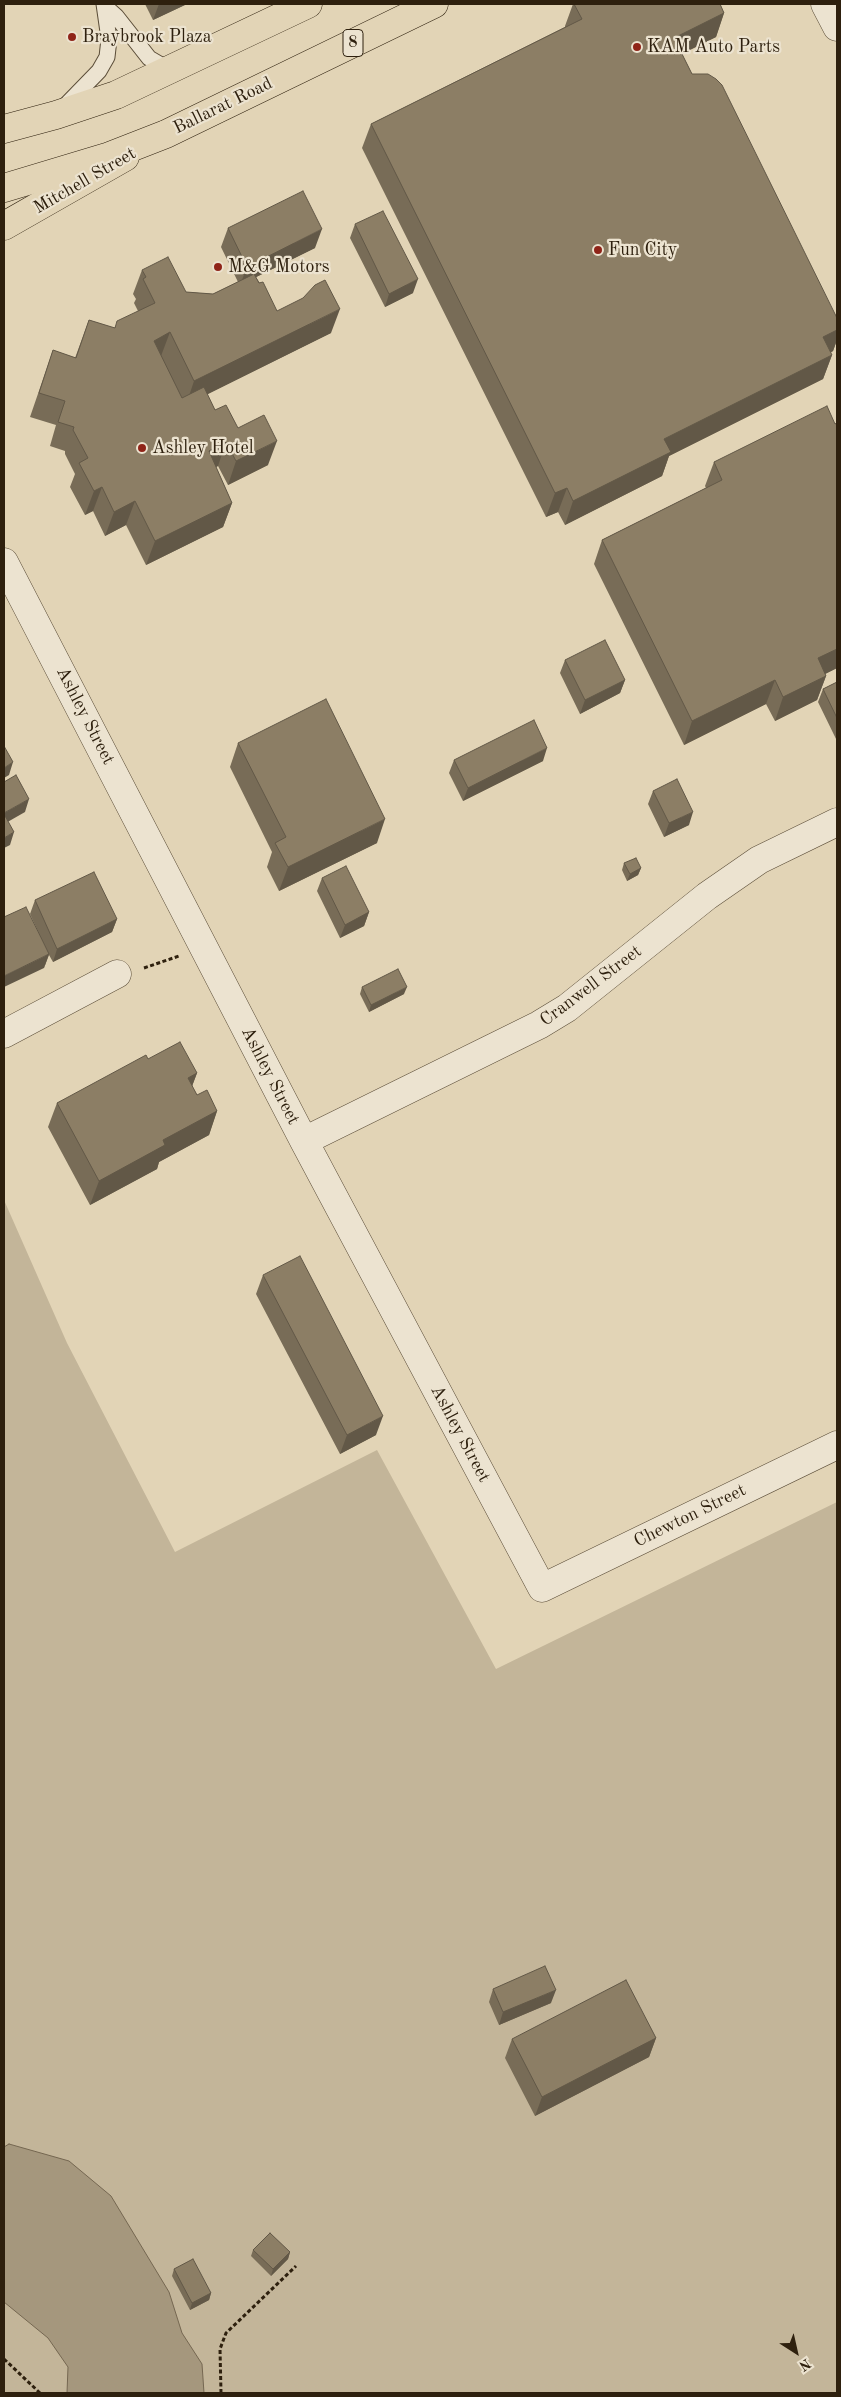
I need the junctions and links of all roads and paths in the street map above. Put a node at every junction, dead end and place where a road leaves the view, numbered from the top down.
1 (308, 4) edge
2 (434, 4) edge
3 (825, 4) edge
4 (105, 6) edge
5 (837, 27) edge
6 (181, 66) junction
7 (56, 116) junction
8 (4, 129) edge
9 (166, 134) junction
10 (4, 188) edge
11 (4, 226) edge
12 (4, 562) edge
13 (837, 822) edge
14 (204, 946) junction
15 (117, 974) joint
16 (4, 1034) edge
17 (304, 1141) junction
18 (837, 1445) edge
19 (542, 1588) joint
20 (296, 2266) dead end
21 (4, 2358) edge
22 (40, 2393) edge
23 (221, 2393) edge

1 - 6 main road
2 - 9 main road, Ballarat Road / 8
3 - 5 street
4 - 6 lane
4 - 7 lane
6 - 7 main road
7 - 8 main road
9 - 10 main road, Ballarat Road / 8
9 - 11 main road, Mitchell Street
12 - 14 street, Ashley Street
13 - 17 street, Cranwell Street
14 - 15 path
14 - 17 street, Ashley Street
15 - 16 street
17 - 19 street, Ashley Street
18 - 19 street, Chewton Street
20 - 23 path
21 - 22 path

